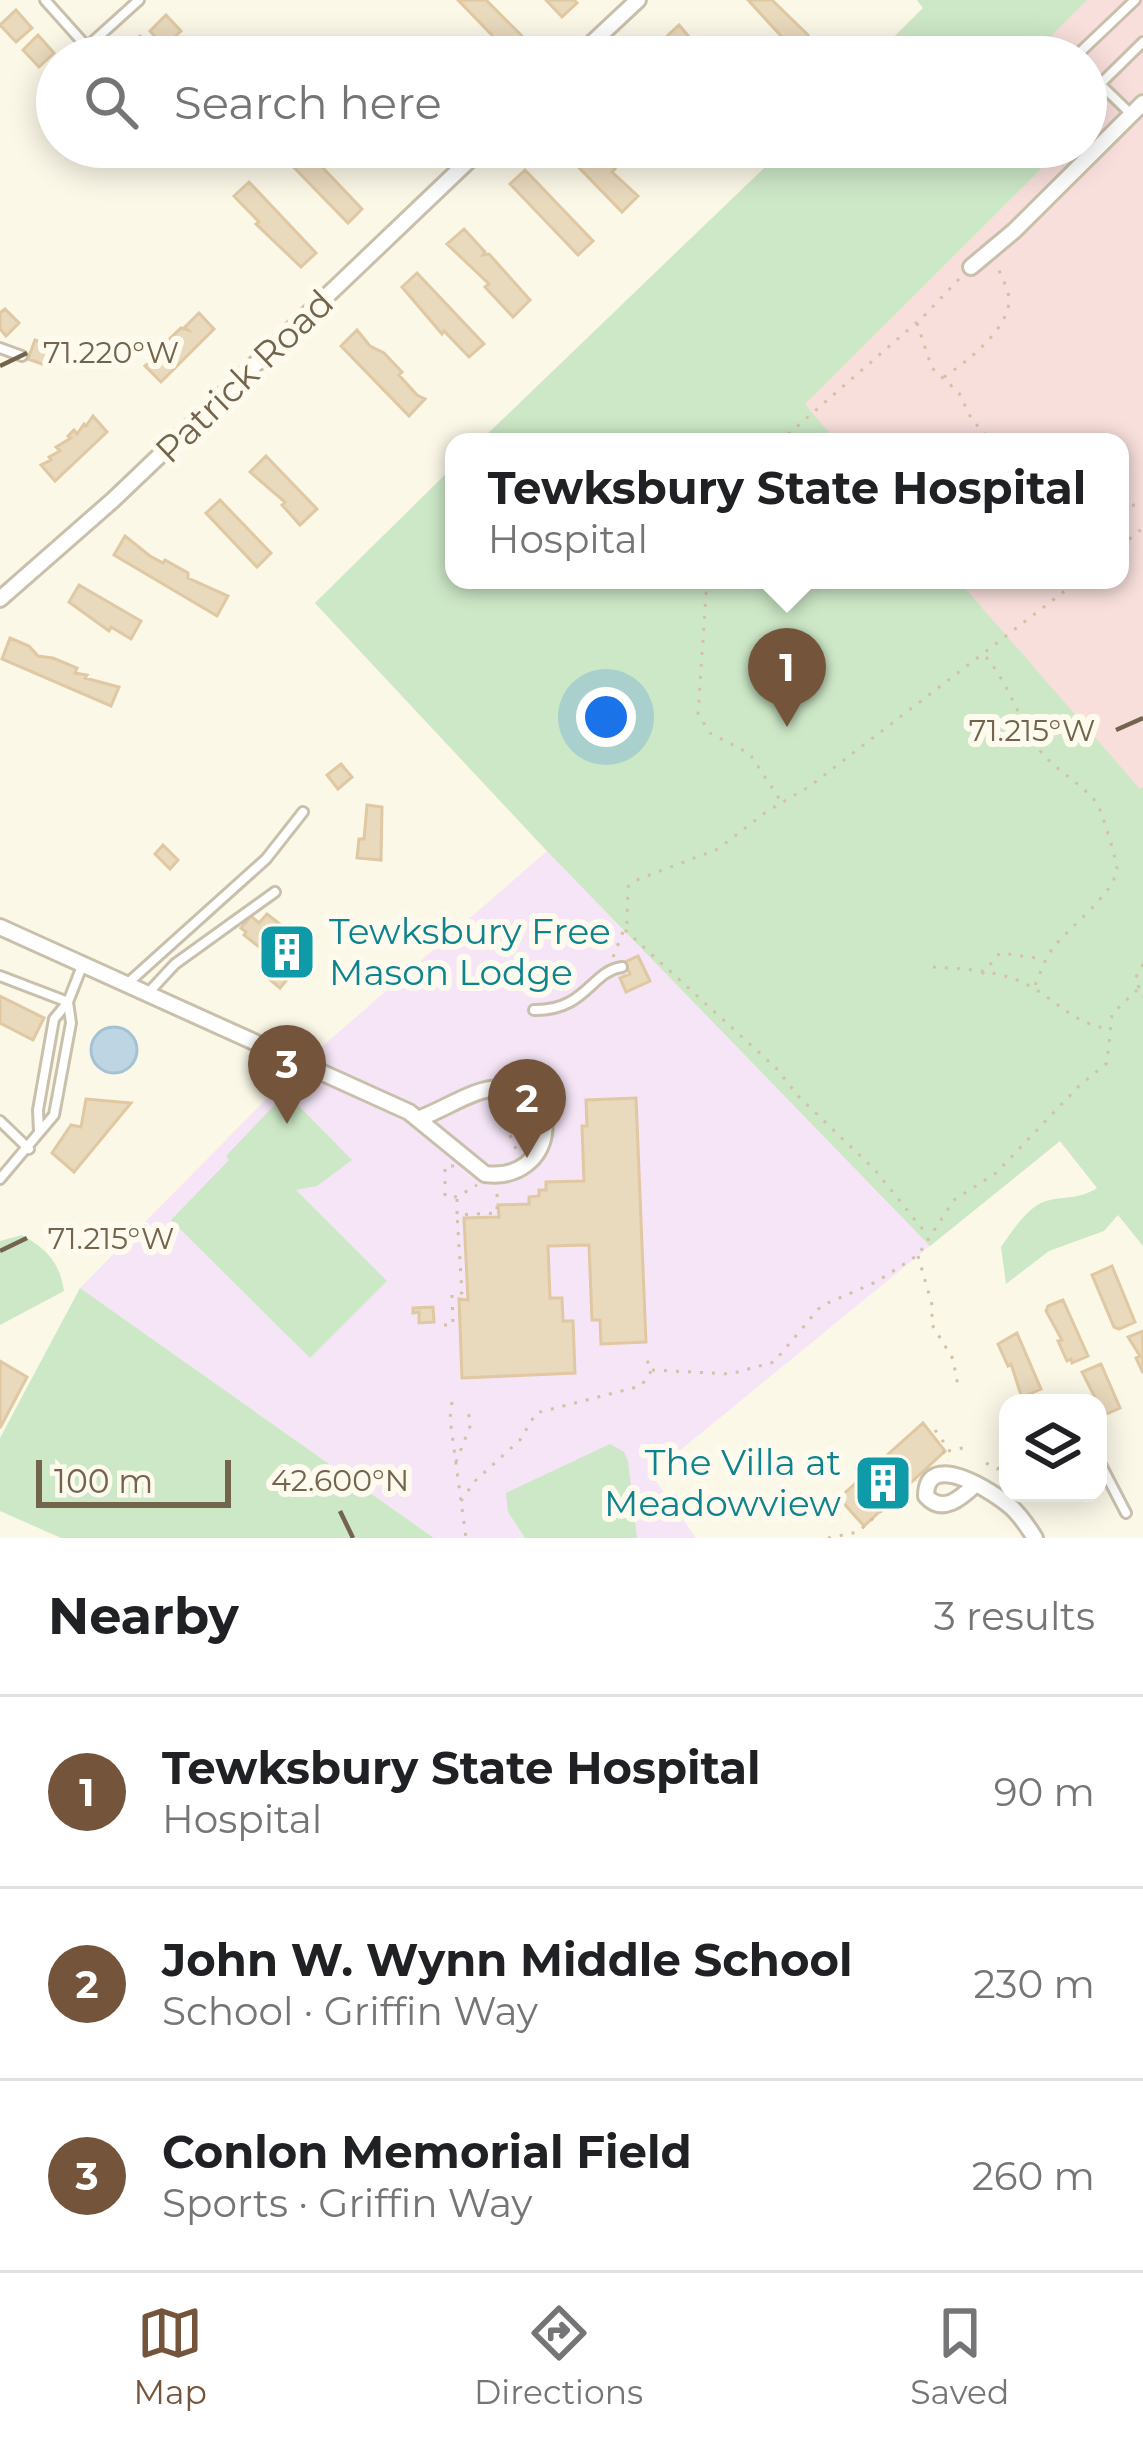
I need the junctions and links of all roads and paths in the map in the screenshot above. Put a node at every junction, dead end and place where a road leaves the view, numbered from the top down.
1 (44, 0) edge
2 (139, 0) edge
3 (638, 0) edge
4 (1135, 0) edge
5 (77, 36) edge
6 (99, 36) edge
7 (600, 36) edge
8 (1098, 36) edge
9 (1143, 42) edge
10 (1107, 77) edge
11 (1107, 91) edge
12 (1143, 103) edge
13 (1131, 114) junction
14 (1107, 137) edge
15 (461, 168) edge
16 (1075, 168) edge
17 (992, 248) junction
18 (970, 267) joint
19 (917, 322) junction
20 (0, 348) edge
21 (22, 356) dead end
22 (944, 377) junction
23 (789, 433) edge
24 (985, 433) edge
25 (706, 589) edge
26 (1067, 589) edge
27 (0, 599) edge
28 (983, 655) junction
29 (781, 802) junction
30 (303, 812) dead end
31 (274, 892) dead end
32 (0, 927) edge
33 (623, 928) junction
34 (1046, 959) junction
35 (1143, 964) edge
36 (82, 965) junction
37 (622, 967) dead end
38 (610, 968) junction
39 (933, 968) dead end
40 (982, 974) junction
41 (0, 976) edge
42 (128, 984) junction
43 (1033, 989) junction
44 (1137, 990) junction
45 (148, 993) junction
46 (1143, 997) edge
47 (68, 1002) junction
48 (534, 1010) dead end
49 (1109, 1029) junction
50 (491, 1090) junction
51 (420, 1118) junction
52 (0, 1120) edge
53 (39, 1132) junction
54 (29, 1148) junction
55 (434, 1165) dead end
56 (445, 1166) dead end
57 (524, 1166) junction
58 (0, 1179) edge
59 (496, 1189) dead end
60 (457, 1197) dead end
61 (457, 1215) junction
62 (928, 1236) junction
63 (918, 1255) junction
64 (444, 1325) dead end
65 (644, 1355) dead end
66 (652, 1370) junction
67 (958, 1387) dead end
68 (452, 1402) dead end
69 (467, 1408) dead end
70 (935, 1430) dead end
71 (967, 1447) dead end
72 (986, 1463) dead end
73 (456, 1464) junction
74 (999, 1468) edge
75 (927, 1470) dead end
76 (1107, 1477) edge
77 (976, 1484) dead end
78 (461, 1501) junction
79 (1126, 1513) dead end
80 (466, 1538) edge
81 (828, 1538) edge
82 (1035, 1538) edge

1 - 5 lane
2 - 6 lane
3 - 7 street
4 - 8 lane
9 - 10 lane
11 - 13 lane
12 - 13 street
13 - 14 street
15 - 27 street, Patrick Road
16 - 17 street
17 - 18 street
17 - 22 path
18 - 19 path
19 - 22 path
19 - 23 path
20 - 21 lane
22 - 24 path
25 - 29 path
26 - 28 path
28 - 29 path
28 - 34 path
29 - 33 path
30 - 42 lane
31 - 45 lane
32 - 36 street
33 - 38 path
33 - 62 path
34 - 40 path
34 - 43 path
35 - 44 path
36 - 42 street
36 - 47 lane
37 - 38 lane
38 - 48 lane
39 - 40 path
40 - 43 path
41 - 47 lane
42 - 45 street
43 - 49 path
44 - 46 path
44 - 49 path
45 - 51 street
47 - 53 lane
47 - 53 lane
49 - 62 path
50 - 51 street
50 - 57 path
50 - 57 street
51 - 57 street
52 - 54 lane
53 - 54 lane
54 - 58 lane
55 - 56 path
59 - 61 path
60 - 61 path
61 - 64 path
62 - 63 path
63 - 66 path
63 - 67 path
65 - 66 path
66 - 78 path
68 - 73 path
69 - 73 path
70 - 71 path
72 - 74 path
73 - 78 path
75 - 81 path
76 - 79 lane
77 - 82 street
78 - 80 path

